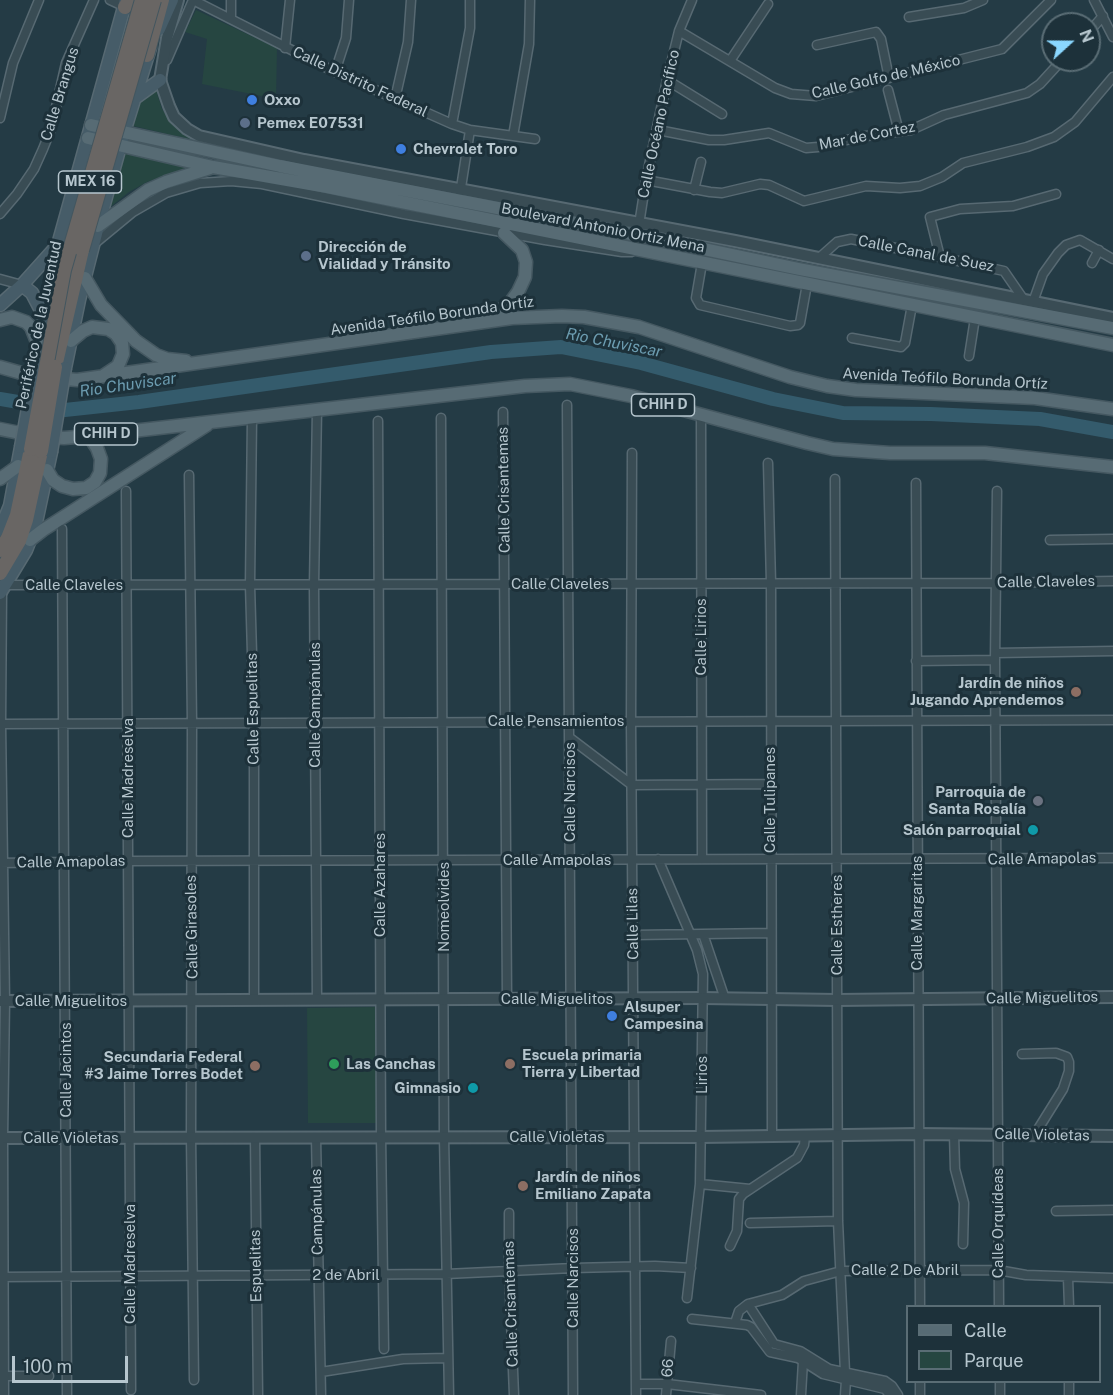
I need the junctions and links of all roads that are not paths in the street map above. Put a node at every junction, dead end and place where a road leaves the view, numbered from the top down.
1 (39, 0) edge
2 (94, 0) edge
3 (110, 0) edge
4 (142, 0) edge
5 (154, 0) edge
6 (162, 0) edge
7 (172, 0) edge
8 (178, 0) edge
9 (193, 0) edge
10 (231, 0) edge
11 (290, 0) edge
12 (349, 0) edge
13 (411, 0) edge
14 (470, 0) edge
15 (530, 0) edge
16 (692, 0) edge
17 (983, 0) edge
18 (1051, 0) edge
19 (1094, 0) edge
20 (127, 2) edge
21 (768, 4) dead end
22 (1103, 16) junction
23 (909, 17) dead end
24 (1101, 18) edge
25 (231, 19) junction
26 (679, 31) junction
27 (1113, 37) edge
28 (817, 45) dead end
29 (285, 48) junction
30 (147, 55) junction
31 (730, 61) junction
32 (335, 72) junction
33 (1051, 72) edge
34 (1113, 77) edge
35 (889, 78) junction
36 (160, 80) junction
37 (667, 80) junction
38 (888, 90) dead end
39 (135, 98) junction
40 (395, 99) junction
41 (722, 114) dead end
42 (0, 118) edge
43 (452, 124) junction
44 (91, 125) junction
45 (470, 130) junction
46 (658, 130) junction
47 (899, 132) junction
48 (513, 136) junction
49 (88, 138) junction
50 (122, 138) junction
51 (535, 139) dead end
52 (701, 162) dead end
53 (213, 167) junction
54 (363, 176) junction
55 (646, 180) junction
56 (694, 190) junction
57 (460, 195) junction
58 (1056, 195) dead end
59 (0, 214) edge
60 (98, 226) junction
61 (638, 229) junction
62 (504, 233) junction
63 (58, 245) junction
64 (88, 247) junction
65 (634, 250) junction
66 (1099, 250) junction
67 (940, 256) junction
68 (819, 258) junction
69 (1113, 259) edge
70 (702, 263) junction
71 (1092, 263) dead end
72 (85, 278) junction
73 (0, 279) edge
74 (22, 285) junction
75 (807, 285) junction
76 (1028, 301) junction
77 (0, 305) edge
78 (912, 305) junction
79 (44, 316) junction
80 (975, 318) junction
81 (1113, 318) edge
82 (0, 320) edge
83 (483, 322) junction
84 (1113, 328) edge
85 (852, 338) dead end
86 (71, 341) junction
87 (1096, 343) junction
88 (1113, 345) edge
89 (39, 347) junction
90 (1113, 350) edge
91 (969, 356) dead end
92 (226, 360) junction
93 (0, 367) edge
94 (60, 368) junction
95 (101, 378) junction
96 (567, 405) dead end
97 (1113, 409) edge
98 (317, 410) junction
99 (503, 412) dead end
100 (700, 415) junction
101 (252, 418) junction
102 (441, 418) dead end
103 (378, 421) dead end
104 (212, 422) junction
105 (0, 429) edge
106 (89, 436) junction
107 (632, 453) dead end
108 (39, 455) junction
109 (768, 463) dead end
110 (18, 466) junction
111 (1113, 467) edge
112 (189, 475) dead end
113 (835, 478) dead end
114 (0, 479) edge
115 (916, 483) dead end
116 (126, 491) dead end
117 (997, 491) dead end
118 (41, 500) joint
119 (62, 528) dead end
120 (0, 530) edge
121 (1113, 539) edge
122 (30, 540) junction
123 (1050, 540) dead end
124 (0, 550) edge
125 (1113, 581) edge
126 (837, 582) junction
127 (916, 582) junction
128 (701, 583) junction
129 (771, 583) junction
130 (996, 583) junction
131 (378, 584) junction
132 (442, 584) junction
133 (505, 584) junction
134 (569, 584) junction
135 (632, 584) junction
136 (191, 585) junction
137 (250, 585) junction
138 (314, 585) junction
139 (2, 586) edge
140 (63, 586) junction
141 (128, 586) junction
142 (1113, 651) edge
143 (996, 657) junction
144 (916, 661) junction
145 (916, 720) junction
146 (1113, 720) edge
147 (315, 721) junction
148 (378, 721) junction
149 (442, 721) junction
150 (505, 721) junction
151 (570, 721) junction
152 (631, 721) junction
153 (701, 721) junction
154 (770, 721) junction
155 (835, 721) junction
156 (996, 721) junction
157 (254, 722) junction
158 (192, 723) junction
159 (0, 724) edge
160 (63, 724) junction
161 (128, 724) junction
162 (570, 738) junction
163 (770, 784) junction
164 (632, 785) junction
165 (701, 785) junction
166 (917, 858) junction
167 (1113, 858) edge
168 (658, 859) junction
169 (702, 859) junction
170 (771, 859) junction
171 (837, 859) junction
172 (444, 860) junction
173 (506, 860) junction
174 (570, 860) junction
175 (632, 860) junction
176 (997, 860) junction
177 (129, 861) junction
178 (191, 861) junction
179 (253, 861) junction
180 (316, 861) junction
181 (380, 861) junction
182 (64, 862) junction
183 (1, 863) edge
184 (771, 933) junction
185 (691, 934) junction
186 (703, 934) junction
187 (633, 935) junction
188 (1113, 997) edge
189 (703, 998) junction
190 (918, 998) junction
191 (444, 999) junction
192 (507, 999) junction
193 (571, 999) junction
194 (634, 999) junction
195 (725, 999) junction
196 (772, 999) junction
197 (997, 999) junction
198 (129, 1000) junction
199 (192, 1000) junction
200 (254, 1000) junction
201 (317, 1000) junction
202 (380, 1000) junction
203 (837, 1000) junction
204 (2, 1001) edge
205 (66, 1001) junction
206 (1022, 1054) dead end
207 (839, 1134) junction
208 (918, 1134) junction
209 (954, 1134) junction
210 (998, 1134) junction
211 (1035, 1134) junction
212 (381, 1136) junction
213 (444, 1136) junction
214 (772, 1136) junction
215 (805, 1136) junction
216 (1113, 1136) edge
217 (130, 1137) junction
218 (191, 1137) junction
219 (255, 1137) junction
220 (316, 1137) junction
221 (572, 1137) junction
222 (635, 1137) junction
223 (702, 1137) junction
224 (1, 1138) edge
225 (67, 1138) junction
226 (700, 1184) junction
227 (750, 1189) junction
228 (1113, 1209) edge
229 (1056, 1211) dead end
230 (509, 1213) dead end
231 (838, 1221) junction
232 (750, 1223) dead end
233 (963, 1244) dead end
234 (730, 1245) dead end
235 (635, 1267) junction
236 (573, 1268) junction
237 (691, 1268) junction
238 (919, 1269) junction
239 (998, 1270) junction
240 (508, 1271) junction
241 (841, 1271) junction
242 (446, 1274) junction
243 (256, 1275) junction
244 (318, 1275) junction
245 (382, 1275) junction
246 (2, 1276) edge
247 (66, 1276) junction
248 (130, 1276) junction
249 (192, 1276) junction
250 (1068, 1278) junction
251 (1113, 1278) edge
252 (687, 1298) dead end
253 (748, 1304) junction
254 (920, 1305) edge
255 (999, 1305) edge
256 (1069, 1305) edge
257 (692, 1319) dead end
258 (735, 1323) junction
259 (671, 1341) dead end
260 (384, 1349) dead end
261 (447, 1358) junction
262 (803, 1361) junction
263 (321, 1372) junction
264 (4, 1376) junction
265 (49, 1376) dead end
266 (845, 1376) junction
267 (194, 1380) dead end
268 (636, 1384) junction
269 (667, 1384) junction
270 (131, 1390) dead end
271 (4, 1395) edge
272 (67, 1395) edge
273 (258, 1395) edge
274 (321, 1395) edge
275 (449, 1395) edge
276 (514, 1395) edge
277 (573, 1395) edge
278 (636, 1395) edge
279 (666, 1395) edge
280 (760, 1395) edge
281 (801, 1395) edge
282 (844, 1395) edge
283 (890, 1395) edge
284 (898, 1395) edge

1 - 42 street
2 - 59 street, Calle Brangus
3 - 20 street
4 - 108 highway, Periférico de la Juventud / MEX 16, bridge
5 - 64 highway, Periférico de la Juventud / MEX 16, bridge
6 - 30 highway
7 - 30 main road
8 - 36 street
9 - 25 street, Calle Distrito Federal
9 - 36 street
10 - 25 street
11 - 29 street
12 - 32 street
13 - 40 street
14 - 43 street
15 - 48 street
16 - 26 street, Calle Océano Pacífico
17 - 23 street
18 - 35 street, Calle Golfo de México
19 - 22 street
20 - 44 main road
21 - 31 street
22 - 24 street
22 - 27 street
25 - 29 street, Calle Distrito Federal
26 - 31 street, Calle Golfo de México
26 - 37 street, Calle Océano Pacífico
28 - 35 street
29 - 32 street, Calle Distrito Federal
30 - 39 main road
31 - 35 street, Calle Golfo de México
32 - 40 street, Calle Distrito Federal
33 - 47 street, Mar de Cortez
34 - 56 street
36 - 39 main road
36 - 54 street, Boulevard Antonio Ortiz Mena
37 - 41 street
37 - 46 street, Calle Océano Pacífico
38 - 47 street
39 - 50 main road
40 - 43 street, Calle Distrito Federal
43 - 45 street, Calle Distrito Federal
44 - 49 main road
44 - 50 main road, Boulevard Antonio Ortiz Mena
45 - 48 street, Calle Distrito Federal
45 - 57 street
46 - 47 street, Mar de Cortez
46 - 55 street, Calle Océano Pacífico
48 - 51 street, Calle Distrito Federal
49 - 50 main road, Boulevard Antonio Ortiz Mena
49 - 63 main road
50 - 53 main road, Boulevard Antonio Ortiz Mena
50 - 54 main road, Boulevard Antonio Ortiz Mena
50 - 60 main road
52 - 56 street
53 - 60 main road
53 - 65 main road, Boulevard Antonio Ortiz Mena
54 - 57 main road, Boulevard Antonio Ortiz Mena
55 - 56 street
55 - 61 street, Calle Océano Pacífico
57 - 61 main road, Boulevard Antonio Ortiz Mena
58 - 67 street
60 - 64 main road
61 - 65 street, Calle Océano Pacífico
61 - 68 street, Boulevard Antonio Ortiz Mena
61 - 84 main road, Boulevard Antonio Ortiz Mena
62 - 64 street
62 - 65 street
62 - 83 main road
63 - 74 main road
63 - 79 main road
64 - 72 main road
64 - 94 highway, MEX 16
65 - 70 main road, Boulevard Antonio Ortiz Mena
66 - 69 street
66 - 71 street
66 - 76 street
67 - 68 street, Calle Canal de Suez
67 - 76 street, Calle Canal de Suez
68 - 76 street, Boulevard Antonio Ortiz Mena
70 - 75 main road, Boulevard Antonio Ortiz Mena
70 - 75 street
72 - 86 main road
72 - 92 main road
73 - 74 street
74 - 77 main road
74 - 79 main road
75 - 78 main road, Boulevard Antonio Ortiz Mena
76 - 81 street, Boulevard Antonio Ortiz Mena
78 - 80 main road, Boulevard Antonio Ortiz Mena
78 - 85 street
79 - 89 main road
80 - 87 main road, Boulevard Antonio Ortiz Mena
80 - 91 street
82 - 89 main road
83 - 92 main road, Avenida Teófilo Borunda Ortíz
83 - 97 main road, Avenida Teófilo Borunda Ortíz
86 - 94 main road
86 - 95 main road
87 - 88 main road, Boulevard Antonio Ortiz Mena
87 - 90 street
89 - 108 main road, bridge
92 - 95 main road, Avenida Teófilo Borunda Ortíz
93 - 95 main road, Avenida Teófilo Borunda Ortíz
94 - 108 highway, Periférico de la Juventud / MEX 16, bridge
96 - 134 street, Calle Narcisos
98 - 100 main road, CHIH D
98 - 101 main road, CHIH D
98 - 138 street, Calle Campánulas
99 - 133 street, Calle Crisantemas
100 - 111 main road, CHIH D
100 - 128 street, Calle Lirios
101 - 104 main road, CHIH D
101 - 137 street, Calle Espuelitas
102 - 132 street, Nomeolvides
103 - 131 street, Calle Azahares
104 - 106 main road, CHIH D
104 - 122 main road
105 - 106 main road, CHIH D
106 - 108 main road
107 - 135 street, Calle Lilas
108 - 110 main road
108 - 118 highway
108 - 124 highway, MEX 16
108 - 139 highway, MEX 16
109 - 129 street, Calle Tulipanes
110 - 114 main road
110 - 120 main road
112 - 136 street, Calle Girasoles
113 - 126 street, Calle Estheres
115 - 127 street, Calle Margaritas
116 - 141 street, Calle Madreselva
117 - 130 street, Calle Orquídeas
118 - 122 main road
119 - 140 street, Calle Jacintos
121 - 123 street
122 - 139 main road
125 - 130 street, Calle Claveles
126 - 127 street, Calle Claveles
126 - 129 street, Calle Claveles
126 - 155 street, Calle Estheres
127 - 130 street, Calle Claveles
127 - 144 street, Calle Margaritas
128 - 129 street, Calle Claveles
128 - 135 street, Calle Claveles
128 - 153 street, Calle Lirios
129 - 154 street, Calle Tulipanes
130 - 143 street, Calle Orquídeas
131 - 132 street, Calle Claveles
131 - 138 street, Calle Claveles
131 - 148 street, Calle Azahares
132 - 133 street, Calle Claveles
132 - 149 street, Nomeolvides
133 - 134 street, Calle Claveles
133 - 150 street, Calle Crisantemas
134 - 135 street, Calle Claveles
134 - 151 street, Calle Narcisos
135 - 152 street, Calle Lilas
136 - 137 street, Calle Claveles
136 - 141 street, Calle Claveles
136 - 158 street, Calle Girasoles
137 - 138 street, Calle Claveles
137 - 157 street, Calle Espuelitas
138 - 147 street, Calle Campánulas
139 - 140 street, Calle Claveles
139 - 159 street
140 - 141 street, Calle Claveles
140 - 160 street, Calle Jacintos
141 - 161 street, Calle Madreselva
142 - 143 street
143 - 144 street
143 - 156 street, Calle Orquídeas
144 - 145 street, Calle Margaritas
145 - 155 street, Calle Pensamientos
145 - 156 street, Calle Pensamientos
145 - 166 street, Calle Margaritas
146 - 156 street, Calle Pensamientos
147 - 148 street, Calle Pensamientos
147 - 157 street, Calle Pensamientos
147 - 180 street, Calle Campánulas
148 - 149 street, Calle Pensamientos
148 - 181 street, Calle Azahares
149 - 150 street, Calle Pensamientos
149 - 172 street, Nomeolvides
150 - 151 street, Calle Pensamientos
150 - 173 street, Calle Crisantemas
151 - 152 street, Calle Pensamientos
151 - 162 street, Calle Narcisos
152 - 153 street, Calle Pensamientos
152 - 164 street, Calle Lilas
153 - 154 street, Calle Pensamientos
153 - 165 street, Calle Lirios
154 - 155 street, Calle Pensamientos
154 - 163 street, Calle Tulipanes
155 - 171 street, Calle Estheres
156 - 176 street, Calle Orquídeas
157 - 158 street, Calle Pensamientos
157 - 179 street, Calle Espuelitas
158 - 161 street, Calle Pensamientos
158 - 178 street, Calle Girasoles
159 - 160 street, Calle Pensamientos
159 - 183 street
160 - 161 street, Calle Pensamientos
160 - 182 street, Calle Jacintos
161 - 177 street, Calle Madreselva
162 - 164 street
162 - 174 street, Calle Narcisos
163 - 165 street
163 - 170 street, Calle Tulipanes
164 - 165 street
164 - 175 street, Calle Lilas
165 - 169 street, Calle Lirios
166 - 171 street, Calle Amapolas
166 - 176 street, Calle Amapolas
166 - 190 street, Calle Margaritas
167 - 176 street, Calle Amapolas
168 - 169 street, Calle Amapolas
168 - 175 street, Calle Amapolas
168 - 185 street, Lirios
169 - 170 street, Calle Amapolas
170 - 171 street, Calle Amapolas
170 - 184 street, Calle Tulipanes
171 - 203 street, Calle Estheres
172 - 173 street, Calle Amapolas
172 - 181 street, Calle Amapolas
172 - 191 street, Nomeolvides
173 - 174 street, Calle Amapolas
173 - 192 street, Calle Crisantemas
174 - 175 street, Calle Amapolas
174 - 193 street, Calle Narcisos
175 - 187 street, Calle Lilas
176 - 197 street, Calle Orquídeas
177 - 178 street, Calle Amapolas
177 - 182 street, Calle Amapolas
177 - 198 street, Calle Madreselva
178 - 179 street, Calle Amapolas
178 - 199 street, Calle Girasoles
179 - 180 street, Calle Amapolas
179 - 200 street, Calle Espuelitas
180 - 181 street, Calle Amapolas
180 - 201 street, Calle Campánulas
181 - 202 street, Calle Azahares
182 - 183 street, Calle Amapolas
182 - 205 street, Calle Jacintos
183 - 204 street
184 - 186 street
184 - 196 street, Calle Tulipanes
185 - 186 street
185 - 187 street
185 - 189 street, Lirios
186 - 195 street
187 - 194 street, Calle Lilas
188 - 197 street, Calle Miguelitos
189 - 194 street, Calle Miguelitos
189 - 195 street, Calle Miguelitos
189 - 223 street, Lirios
190 - 197 street, Calle Miguelitos
190 - 203 street, Calle Miguelitos
190 - 208 street, Calle Margaritas
191 - 192 street, Calle Miguelitos
191 - 202 street, Calle Miguelitos
191 - 213 street, Nomeolvides
192 - 193 street, Calle Miguelitos
193 - 194 street, Calle Miguelitos
193 - 221 street, Calle Narcisos
194 - 222 street, Calle Lilas
195 - 196 street, Calle Miguelitos
196 - 203 street, Calle Miguelitos
196 - 214 street, Calle Tulipanes
197 - 210 street, Calle Orquídeas
198 - 199 street, Calle Miguelitos
198 - 205 street, Calle Miguelitos
198 - 217 street, Calle Madreselva
199 - 200 street, Calle Miguelitos
199 - 218 street, Calle Girasoles
200 - 201 street, Calle Miguelitos
201 - 202 street, Calle Miguelitos
202 - 212 street, Calle Azahares
203 - 207 street, Calle Estheres
204 - 205 street, Calle Miguelitos
204 - 224 street
205 - 225 street, Calle Jacintos
206 - 211 street
207 - 208 street, Calle Violetas
207 - 215 street, Calle Violetas
207 - 231 street, Calle Estheres
208 - 209 street, Calle Violetas
208 - 238 street, Calle Margaritas
209 - 210 street, Calle Violetas
209 - 233 street
210 - 211 street, Calle Violetas
210 - 239 street, Calle Orquídeas
211 - 216 street, Calle Violetas
212 - 213 street, Calle Violetas
212 - 220 street, Calle Violetas
212 - 245 street, Calle Azahares
213 - 221 street, Calle Violetas
213 - 242 street, Nomeolvides
214 - 215 street, Calle Violetas
214 - 223 street, Calle Violetas
215 - 227 street
217 - 218 street, Calle Violetas
217 - 225 street, Calle Violetas
217 - 248 street, Calle Madreselva
218 - 219 street, Calle Violetas
218 - 249 street, Calle Girasoles
219 - 220 street, Calle Violetas
219 - 243 street, Espuelitas
220 - 244 street, Campánulas
221 - 222 street, Calle Violetas
221 - 236 street, Calle Narcisos
222 - 223 street, Calle Violetas
222 - 235 street, Calle Lilas
223 - 226 street, Lirios
224 - 225 street, Calle Violetas
224 - 246 street
225 - 247 street, Calle Jacintos
226 - 227 street
226 - 237 street, Lirios
227 - 234 street
228 - 229 street
230 - 240 street, Calle Crisantemas
231 - 232 street
231 - 241 street, Calle Estheres
235 - 236 street, 2 de Abril
235 - 237 street, 2 de Abril
235 - 268 street, Calle Lilas
236 - 240 street, 2 de Abril
236 - 277 street, Calle Narcisos
237 - 252 street, Lirios
238 - 239 street, Calle 2 De Abril
238 - 241 street, Calle 2 De Abril
238 - 254 street, Calle Margaritas
239 - 250 street
239 - 255 street, Calle Orquídeas
240 - 242 street, 2 de Abril
240 - 276 street, Calle Crisantemas
241 - 253 street, Calle 2 De Abril
241 - 266 street, Calle Estheres
242 - 245 street, 2 de Abril
242 - 261 street, Nomeolvides
243 - 244 street, 2 de Abril
243 - 249 street, 2 de Abril
243 - 273 street, Espuelitas
244 - 245 street, 2 de Abril
244 - 263 street, Campánulas
245 - 260 street, Calle Azahares
246 - 247 street, 2 de Abril
246 - 264 street
247 - 248 street, 2 de Abril
247 - 272 street, Calle Jacintos
248 - 249 street, 2 de Abril
248 - 270 street, Calle Madreselva
249 - 267 street, Calle Girasoles
250 - 251 street
250 - 256 street
253 - 258 street
253 - 266 street
257 - 258 street
258 - 262 street
259 - 269 street, 66
261 - 263 street
261 - 275 street, Nomeolvides
262 - 266 street
262 - 281 street
263 - 274 street, Campánulas
264 - 265 street
264 - 271 street
266 - 282 street, Calle Estheres
266 - 283 street
266 - 284 street
268 - 269 street
268 - 278 street, Calle Lilas
269 - 279 street, 66
269 - 280 street

